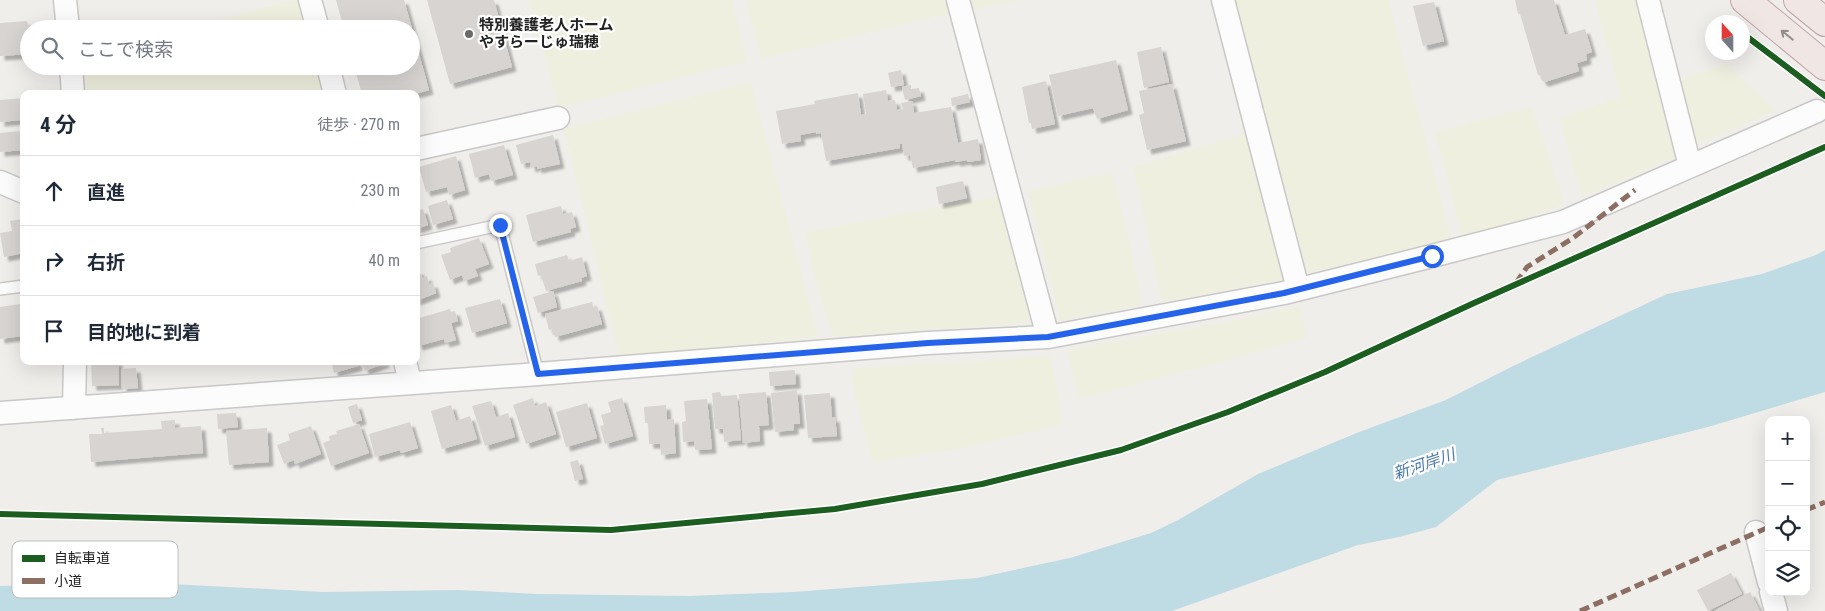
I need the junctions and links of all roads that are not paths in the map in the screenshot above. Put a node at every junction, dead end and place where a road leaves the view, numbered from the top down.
1 (65, 0) edge
2 (310, 0) edge
3 (958, 0) edge
4 (1222, 0) edge
5 (1648, 0) edge
6 (1745, 0) edge
7 (1798, 0) edge
8 (67, 20) edge
9 (316, 20) edge
10 (1825, 22) edge
11 (1825, 66) edge
12 (72, 75) edge
13 (330, 75) edge
14 (73, 90) edge
15 (334, 90) edge
16 (1817, 111) dead end
17 (558, 118) dead end
18 (420, 148) edge
19 (1690, 166) junction
20 (0, 182) edge
21 (20, 190) edge
22 (420, 242) edge
23 (20, 286) edge
24 (0, 289) edge
25 (1298, 289) junction
26 (1048, 337) junction
27 (75, 365) edge
28 (408, 372) edge
29 (538, 374) junction
30 (74, 408) junction
31 (0, 413) edge
32 (1756, 532) dead end
33 (1765, 567) edge
34 (1773, 596) edge
35 (1776, 611) edge

1 - 8 street
2 - 9 street
3 - 26 street
4 - 25 street
5 - 19 street
11 -> 6 highway
7 - 10 highway
12 - 14 street
13 - 15 street
16 - 19 street
17 - 18 street
19 - 25 street
20 - 21 street
22 - 29 lane
23 - 24 lane
25 - 26 street
26 - 29 street
27 - 30 street
28 - 29 street
28 - 30 street
30 - 31 street
32 - 33 street
34 - 35 street

